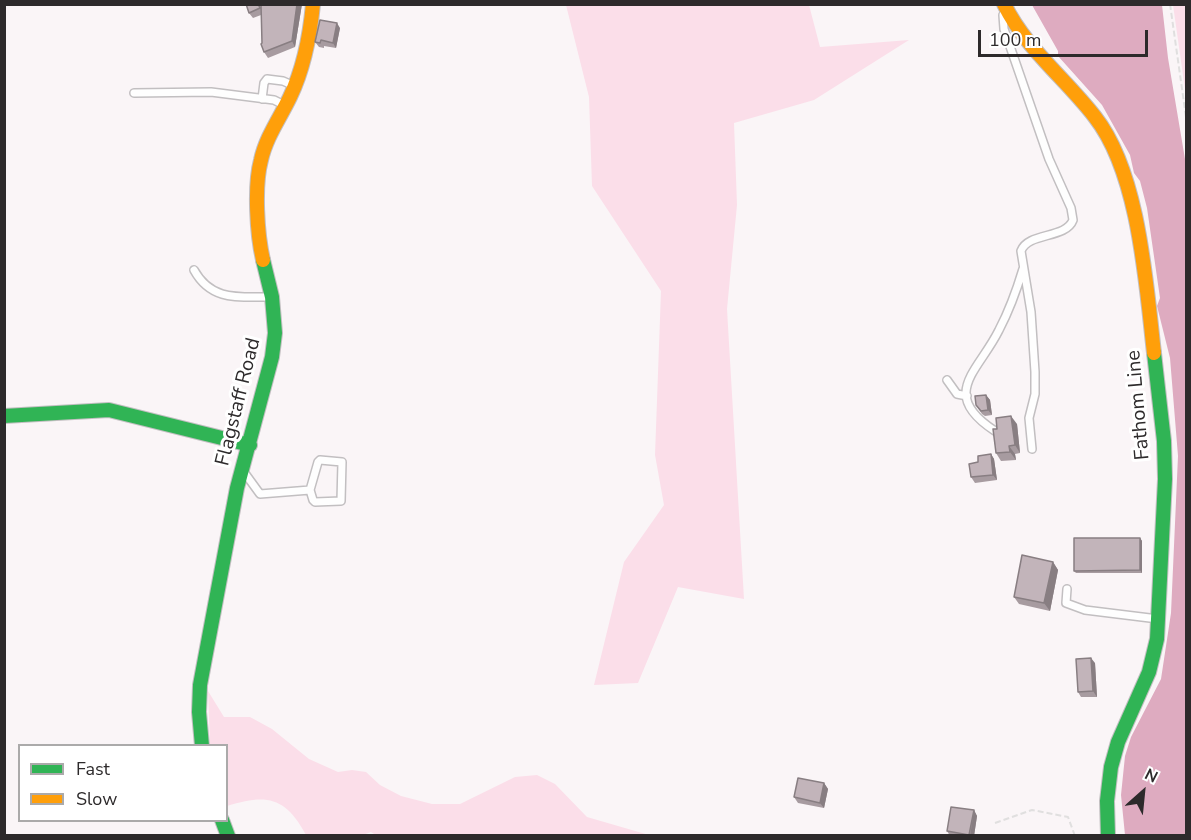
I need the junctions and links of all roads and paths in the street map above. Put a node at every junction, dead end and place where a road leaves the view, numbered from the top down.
1 (313, 4) edge
2 (1170, 4) edge
3 (1004, 7) edge
4 (295, 86) junction
5 (134, 93) dead end
6 (262, 99) junction
7 (286, 106) junction
8 (1186, 117) edge
9 (1024, 267) junction
10 (194, 270) dead end
11 (272, 297) junction
12 (947, 380) dead end
13 (967, 396) junction
14 (4, 416) edge
15 (994, 430) edge
16 (250, 445) junction
17 (1032, 448) dead end
18 (242, 471) junction
19 (310, 490) junction
20 (1067, 589) dead end
21 (1158, 619) junction
22 (202, 744) edge
23 (995, 823) dead end
24 (1075, 836) edge
25 (1108, 836) edge

1 - 4 street, Flagstaff Road
2 - 8 path
3 - 9 lane
3 - 21 street, Fathom Line
4 - 6 lane
4 - 7 street, Flagstaff Road
5 - 6 lane
6 - 7 lane
7 - 11 street, Flagstaff Road
9 - 13 lane
9 - 17 lane
10 - 11 lane
11 - 16 street, Flagstaff Road
12 - 13 lane
13 - 15 lane
14 - 16 street
16 - 18 street, Flagstaff Road
18 - 19 lane
18 - 22 street, Flagstaff Road
19 - 19 lane
20 - 21 lane
21 - 25 street, Fathom Line
23 - 24 path

